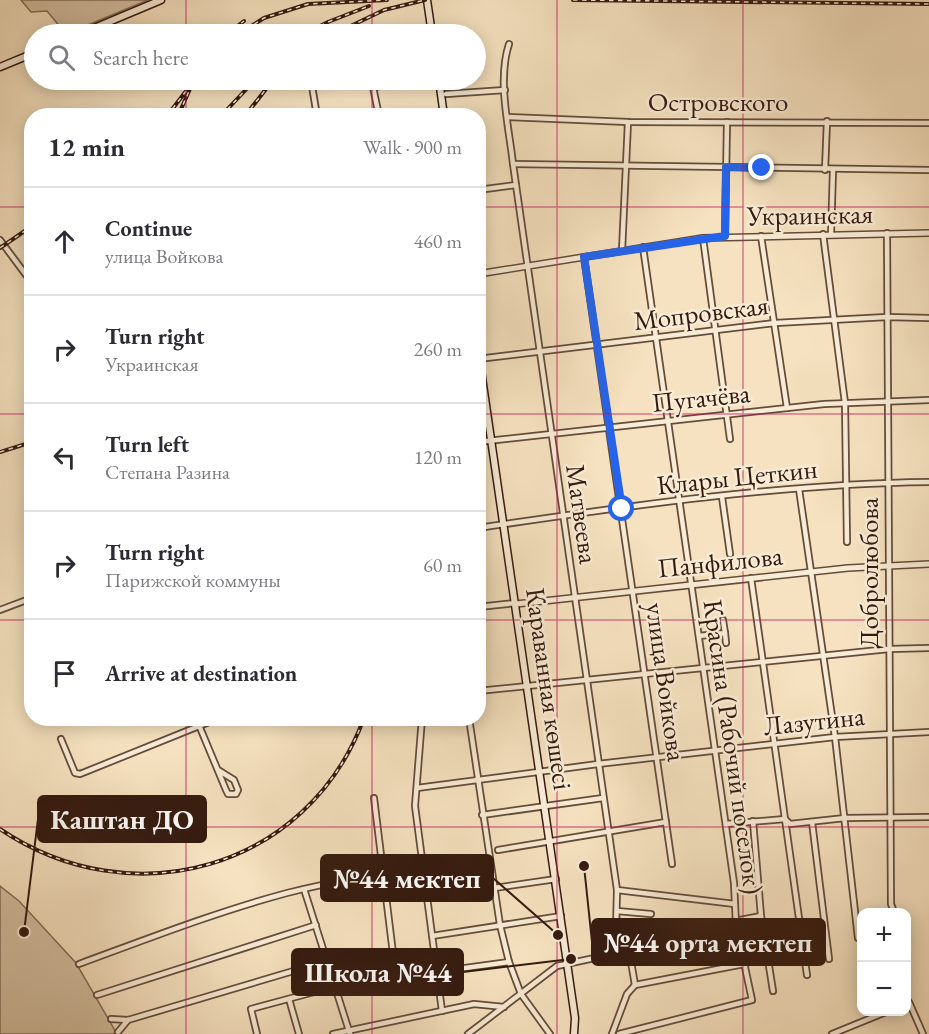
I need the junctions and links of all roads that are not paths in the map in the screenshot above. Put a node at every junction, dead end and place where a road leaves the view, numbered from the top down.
1 (161, 0) edge
2 (427, 0) edge
3 (104, 24) edge
4 (431, 24) edge
5 (509, 44) dead end
6 (24, 57) edge
7 (0, 67) edge
8 (313, 90) edge
9 (374, 90) edge
10 (440, 90) edge
11 (505, 90) junction
12 (446, 94) dead end
13 (316, 108) edge
14 (377, 108) edge
15 (443, 108) edge
16 (508, 117) junction
17 (628, 122) junction
18 (827, 122) junction
19 (727, 123) junction
20 (929, 123) edge
21 (513, 164) junction
22 (626, 166) junction
23 (726, 167) junction
24 (825, 170) junction
25 (833, 170) junction
26 (929, 170) edge
27 (516, 185) junction
28 (486, 189) edge
29 (887, 233) junction
30 (929, 233) edge
31 (823, 234) junction
32 (831, 234) junction
33 (725, 236) junction
34 (761, 236) junction
35 (703, 238) junction
36 (0, 240) edge
37 (644, 247) junction
38 (622, 251) junction
39 (584, 257) junction
40 (528, 266) junction
41 (24, 272) edge
42 (486, 273) edge
43 (887, 317) junction
44 (929, 318) edge
45 (834, 319) junction
46 (775, 323) junction
47 (716, 331) junction
48 (657, 338) junction
49 (598, 345) junction
50 (539, 352) junction
51 (486, 358) edge
52 (929, 400) edge
53 (887, 402) junction
54 (486, 403) edge
55 (845, 403) junction
56 (788, 408) junction
57 (728, 414) junction
58 (669, 421) junction
59 (610, 427) junction
60 (551, 434) junction
61 (730, 439) dead end
62 (492, 440) junction
63 (486, 441) edge
64 (929, 482) edge
65 (888, 483) junction
66 (847, 485) junction
67 (799, 489) junction
68 (722, 497) junction
69 (680, 502) junction
70 (622, 509) junction
71 (563, 517) junction
72 (504, 524) junction
73 (486, 527) edge
74 (847, 542) dead end
75 (730, 554) dead end
76 (889, 564) junction
77 (929, 564) edge
78 (810, 572) junction
79 (751, 578) junction
80 (692, 584) junction
81 (633, 591) junction
82 (575, 598) junction
83 (24, 601) edge
84 (516, 603) junction
85 (486, 606) edge
86 (0, 610) edge
87 (723, 620) dead end
88 (725, 633) junction
89 (699, 636) junction
90 (726, 643) dead end
91 (929, 648) edge
92 (889, 649) junction
93 (823, 656) junction
94 (763, 662) junction
95 (704, 668) junction
96 (645, 674) junction
97 (586, 680) junction
98 (528, 686) junction
99 (486, 690) edge
100 (204, 726) edge
101 (421, 726) edge
102 (470, 726) edge
103 (200, 728) junction
104 (929, 732) edge
105 (890, 733) junction
106 (836, 737) junction
107 (61, 739) dead end
108 (774, 744) junction
109 (716, 752) junction
110 (657, 758) junction
111 (598, 764) junction
112 (218, 770) junction
113 (540, 772) junction
114 (477, 780) junction
115 (417, 788) junction
116 (374, 798) dead end
117 (603, 798) junction
118 (545, 806) junction
119 (482, 815) junction
120 (929, 817) edge
121 (845, 818) junction
122 (890, 818) junction
123 (785, 819) junction
124 (753, 821) junction
125 (666, 822) junction
126 (812, 822) junction
127 (726, 824) junction
128 (608, 831) junction
129 (550, 841) junction
130 (498, 850) dead end
131 (490, 859) junction
132 (672, 864) dead end
133 (424, 869) junction
134 (383, 875) junction
135 (556, 879) junction
136 (494, 888) junction
137 (304, 889) junction
138 (617, 890) junction
139 (735, 904) junction
140 (892, 908) edge
141 (617, 911) junction
142 (651, 914) dead end
143 (561, 916) junction
144 (761, 916) junction
145 (316, 925) junction
146 (500, 925) junction
147 (736, 925) junction
148 (857, 930) edge
149 (432, 936) junction
150 (629, 950) junction
151 (830, 959) dead end
152 (327, 961) junction
153 (509, 962) junction
154 (567, 963) junction
155 (79, 964) dead end
156 (744, 964) junction
157 (437, 972) junction
158 (807, 975) dead end
159 (396, 978) junction
160 (635, 985) junction
161 (335, 986) junction
162 (773, 991) dead end
163 (521, 994) junction
164 (97, 995) dead end
165 (289, 999) junction
166 (505, 1007) junction
167 (911, 1007) edge
168 (442, 1011) junction
169 (874, 1016) edge
170 (111, 1019) dead end
171 (128, 1020) junction
172 (118, 1032) dead end
173 (349, 1032) edge
174 (257, 1034) edge
175 (299, 1034) edge
176 (333, 1034) edge
177 (468, 1034) edge
178 (550, 1034) edge
179 (574, 1034) edge
180 (612, 1034) edge
181 (619, 1034) edge
182 (832, 1034) edge
183 (923, 1034) edge

1 - 3 main road
2 - 4 main road
5 - 11 street, Матвеева
6 - 7 main road
8 - 13 street
9 - 14 street
10 - 15 main road
11 - 12 street
11 - 16 street, Матвеева
16 - 17 street, Островского
16 - 21 street, Матвеева
17 - 19 street, Островского
17 - 22 street
18 - 19 street, Островского
18 - 20 street, Островского
18 - 24 street
19 - 23 street
21 - 22 street
21 - 27 street, Матвеева
22 - 23 street
22 - 38 street
23 - 24 street
23 - 33 street
24 - 25 street
25 - 26 street
25 - 32 street
27 - 28 street
27 - 40 street, Матвеева
29 - 30 street, Украинская
29 - 32 street, Украинская
29 - 43 street, Добролюбова
31 - 32 street, Украинская
31 - 34 street, Украинская
31 - 45 street
33 - 34 street, Украинская
33 - 35 street, Украинская
34 - 46 street
35 - 37 street, Украинская
35 - 47 street
36 - 41 street
37 - 38 street, Украинская
37 - 48 street, Красина (Рабочий поселок)
38 - 39 street, Украинская
39 - 40 street, Украинская
39 - 49 street, улица Войкова
40 - 42 street, Украинская
40 - 50 street, Матвеева
43 - 44 street, Мопровская
43 - 45 street, Мопровская
43 - 53 street, Добролюбова
45 - 46 street, Мопровская
45 - 55 street
46 - 47 street, Мопровская
46 - 56 street
47 - 48 street, Мопровская
47 - 57 street
48 - 49 street, Мопровская
48 - 58 street, Красина (Рабочий поселок)
49 - 50 street, Мопровская
49 - 59 street, улица Войкова
50 - 51 street, Мопровская
50 - 60 street, Матвеева
52 - 53 street, Пугачёва
53 - 55 street, Пугачёва
53 - 65 street, Добролюбова
54 - 62 main road, Караванная көшесі
55 - 56 street, Пугачёва
55 - 66 street
56 - 57 street, Пугачёва
57 - 58 street, Пугачёва
57 - 61 street
58 - 59 street, Пугачёва
58 - 69 street, Красина (Рабочий поселок)
59 - 60 street, Пугачёва
59 - 70 street, улица Войкова
60 - 62 street, Пугачёва
60 - 71 street, Матвеева
62 - 63 street, Пугачёва
62 - 72 main road, Караванная көшесі
64 - 65 street, Клары Цеткин
65 - 66 street, Клары Цеткин
65 - 76 street, Добролюбова
66 - 67 street, Клары Цеткин
66 - 74 street
67 - 68 street, Клары Цеткин
67 - 78 street
68 - 69 street, Клары Цеткин
68 - 75 street
69 - 70 street, Клары Цеткин
69 - 80 street, Красина (Рабочий поселок)
70 - 71 street, Клары Цеткин
70 - 81 street, улица Войкова
71 - 72 street, Клары Цеткин
71 - 82 street, Матвеева
72 - 73 street, Клары Цеткин
72 - 84 main road, Караванная көшесі
76 - 77 street, Панфилова
76 - 78 street, Панфилова
76 - 92 street, Добролюбова
78 - 79 street, Панфилова
78 - 93 street
79 - 80 street, Панфилова
79 - 94 street
80 - 81 street, Панфилова
80 - 89 street, Красина (Рабочий поселок)
81 - 82 street, Панфилова
81 - 96 street, улица Войкова
82 - 84 street, Панфилова
82 - 97 street, Матвеева
83 - 86 street
84 - 85 street, Панфилова
84 - 98 main road, Караванная көшесі
87 - 88 street
88 - 89 street
88 - 90 street
89 - 95 street, Красина (Рабочий поселок)
91 - 92 street
92 - 93 street
92 - 105 street, Добролюбова
93 - 94 street
93 - 106 street
94 - 95 street
94 - 108 street
95 - 96 street
95 - 109 street, Красина (Рабочий поселок)
96 - 97 street
96 - 110 street, улица Войкова
97 - 98 street
97 - 111 street, Матвеева
98 - 99 street
98 - 113 main road, Караванная көшесі
100 - 103 street
101 - 115 street
102 - 114 street
103 - 107 street
103 - 112 street
104 - 105 street, Лазутина
105 - 106 street, Лазутина
105 - 122 street, Добролюбова
106 - 108 street, Лазутина
106 - 121 street
108 - 109 street, Лазутина
108 - 123 street
109 - 110 street, Лазутина
109 - 127 street, Красина (Рабочий поселок)
110 - 111 street, Лазутина
110 - 125 street, улица Войкова
111 - 113 street, Лазутина
111 - 117 street, Матвеева
112 - 112 street
113 - 114 street, Лазутина
113 - 118 main road, Караванная көшесі
114 - 115 street, Лазутина
114 - 119 street
115 - 133 street
116 - 134 street
117 - 118 street
117 - 128 street, Матвеева
118 - 119 street
118 - 129 main road, Караванная көшесі
119 - 131 street
120 - 122 street
121 - 122 street
121 - 126 street
121 - 148 street
122 - 140 street, Добролюбова
123 - 124 street
123 - 126 street
123 - 158 street
124 - 127 street
124 - 144 street
125 - 128 street
125 - 132 street, улица Войкова
126 - 151 street
127 - 139 street, Красина (Рабочий поселок)
128 - 129 street
128 - 138 street, Матвеева
129 - 130 street
129 - 135 main road, Караванная көшесі
131 - 133 street
131 - 136 street
133 - 134 street
133 - 149 street
134 - 137 street
134 - 159 street
135 - 136 street
135 - 143 main road, Караванная көшесі
136 - 146 street
137 - 145 street
137 - 155 street
138 - 139 street
138 - 141 street, Матвеева
139 - 147 street, Красина (Рабочий поселок)
141 - 142 street
141 - 150 street, Матвеева
143 - 146 street
143 - 154 main road, Караванная көшесі
144 - 147 street
144 - 162 street
145 - 152 street
145 - 164 street
146 - 149 street
146 - 153 street
147 - 150 street
147 - 156 street, Красина (Рабочий поселок)
149 - 157 street
150 - 154 street
150 - 160 street, Матвеева
152 - 161 street
152 - 171 street
153 - 157 street
153 - 163 street
154 - 163 street
154 - 179 main road, Караванная көшесі
156 - 160 street
156 - 181 street, Красина (Рабочий поселок)
157 - 159 street
157 - 168 street
159 - 161 street
160 - 180 street
161 - 165 street
161 - 173 street
163 - 166 street
163 - 178 street
165 - 174 street
165 - 175 street
166 - 168 street
166 - 177 street
167 - 183 street
168 - 173 street
169 - 182 street
170 - 171 street
171 - 172 street
173 - 176 street

